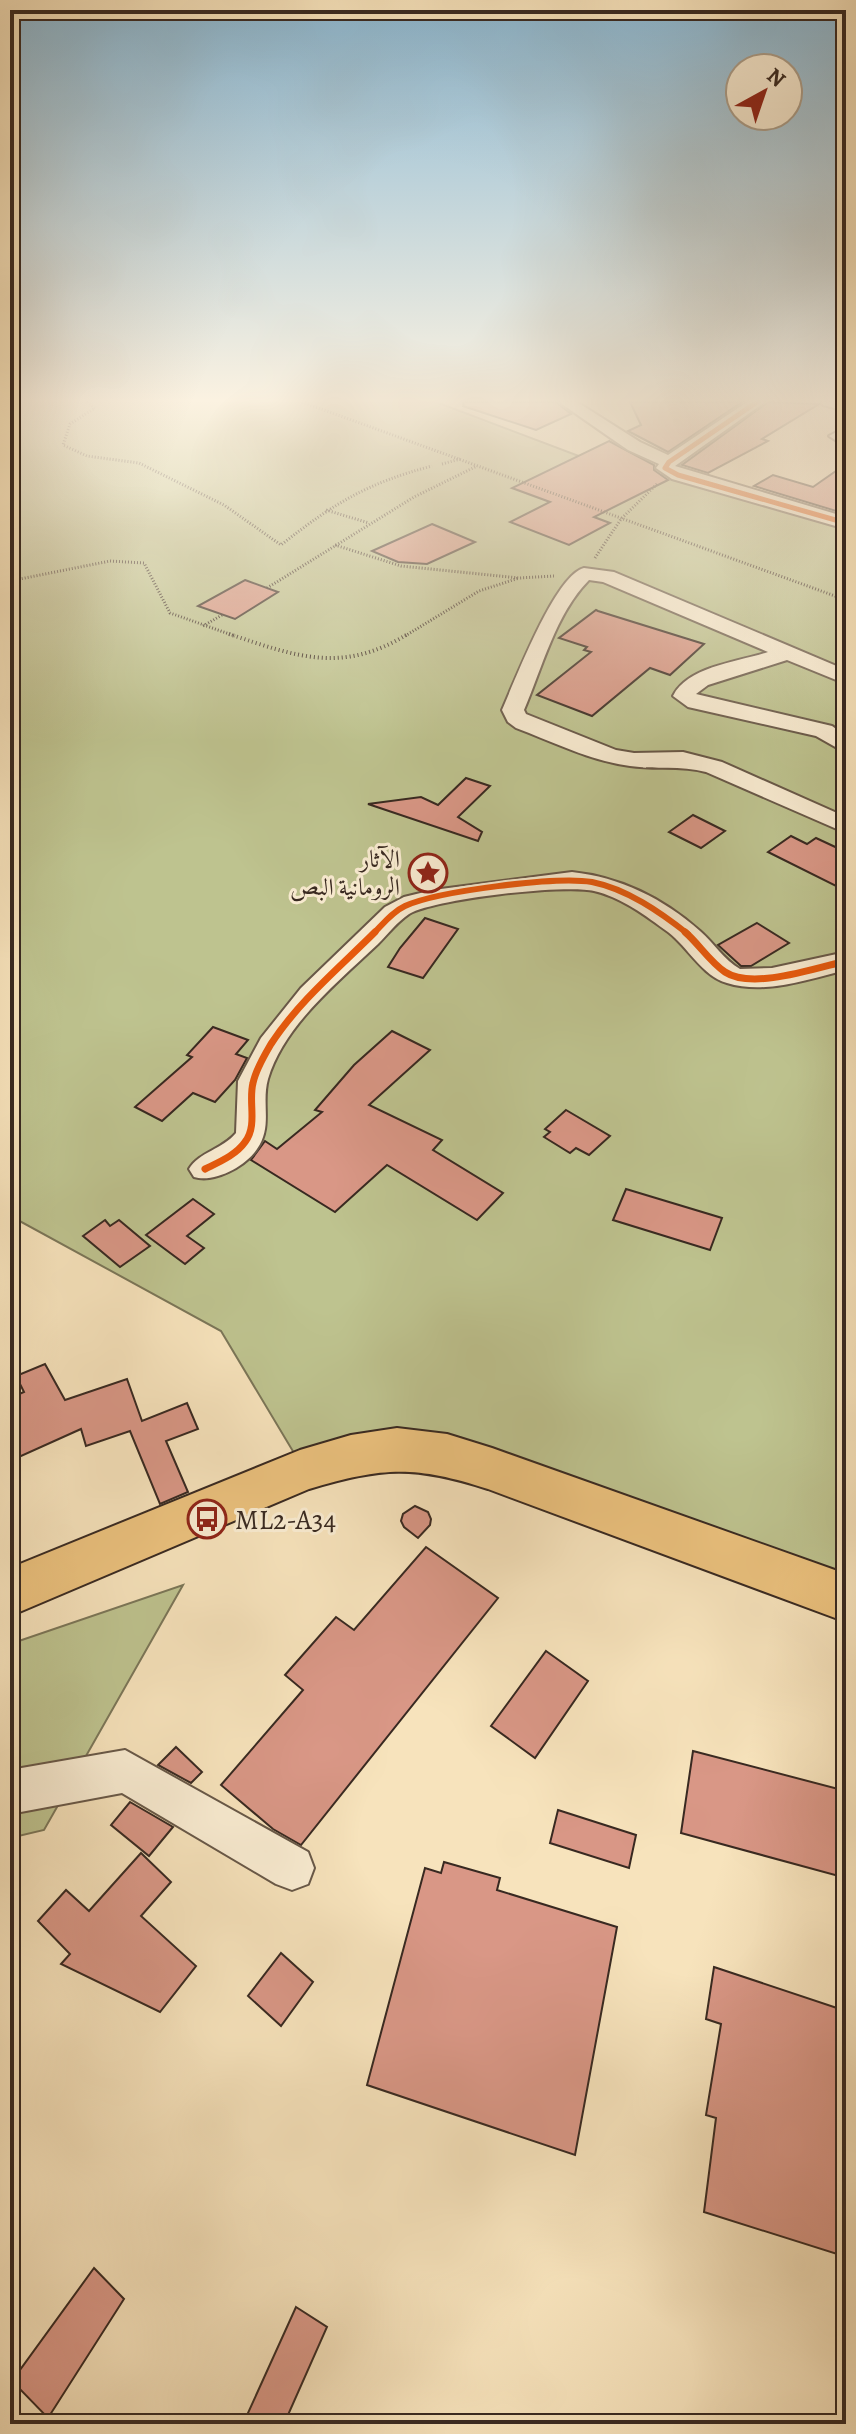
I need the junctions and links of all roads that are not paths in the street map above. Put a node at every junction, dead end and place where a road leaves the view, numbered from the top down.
1 (820, 516) edge
2 (846, 523) edge
3 (789, 653) junction
4 (846, 678) edge
5 (846, 746) edge
6 (846, 826) edge
7 (846, 961) edge
8 (205, 1169) dead end
9 (10, 1592) edge
10 (846, 1598) edge
11 (10, 1792) edge
12 (292, 1868) dead end

1 - 2 street
3 - 4 street
3 - 5 street
3 - 6 street
7 - 8 street
9 - 10 main road
11 - 12 street

